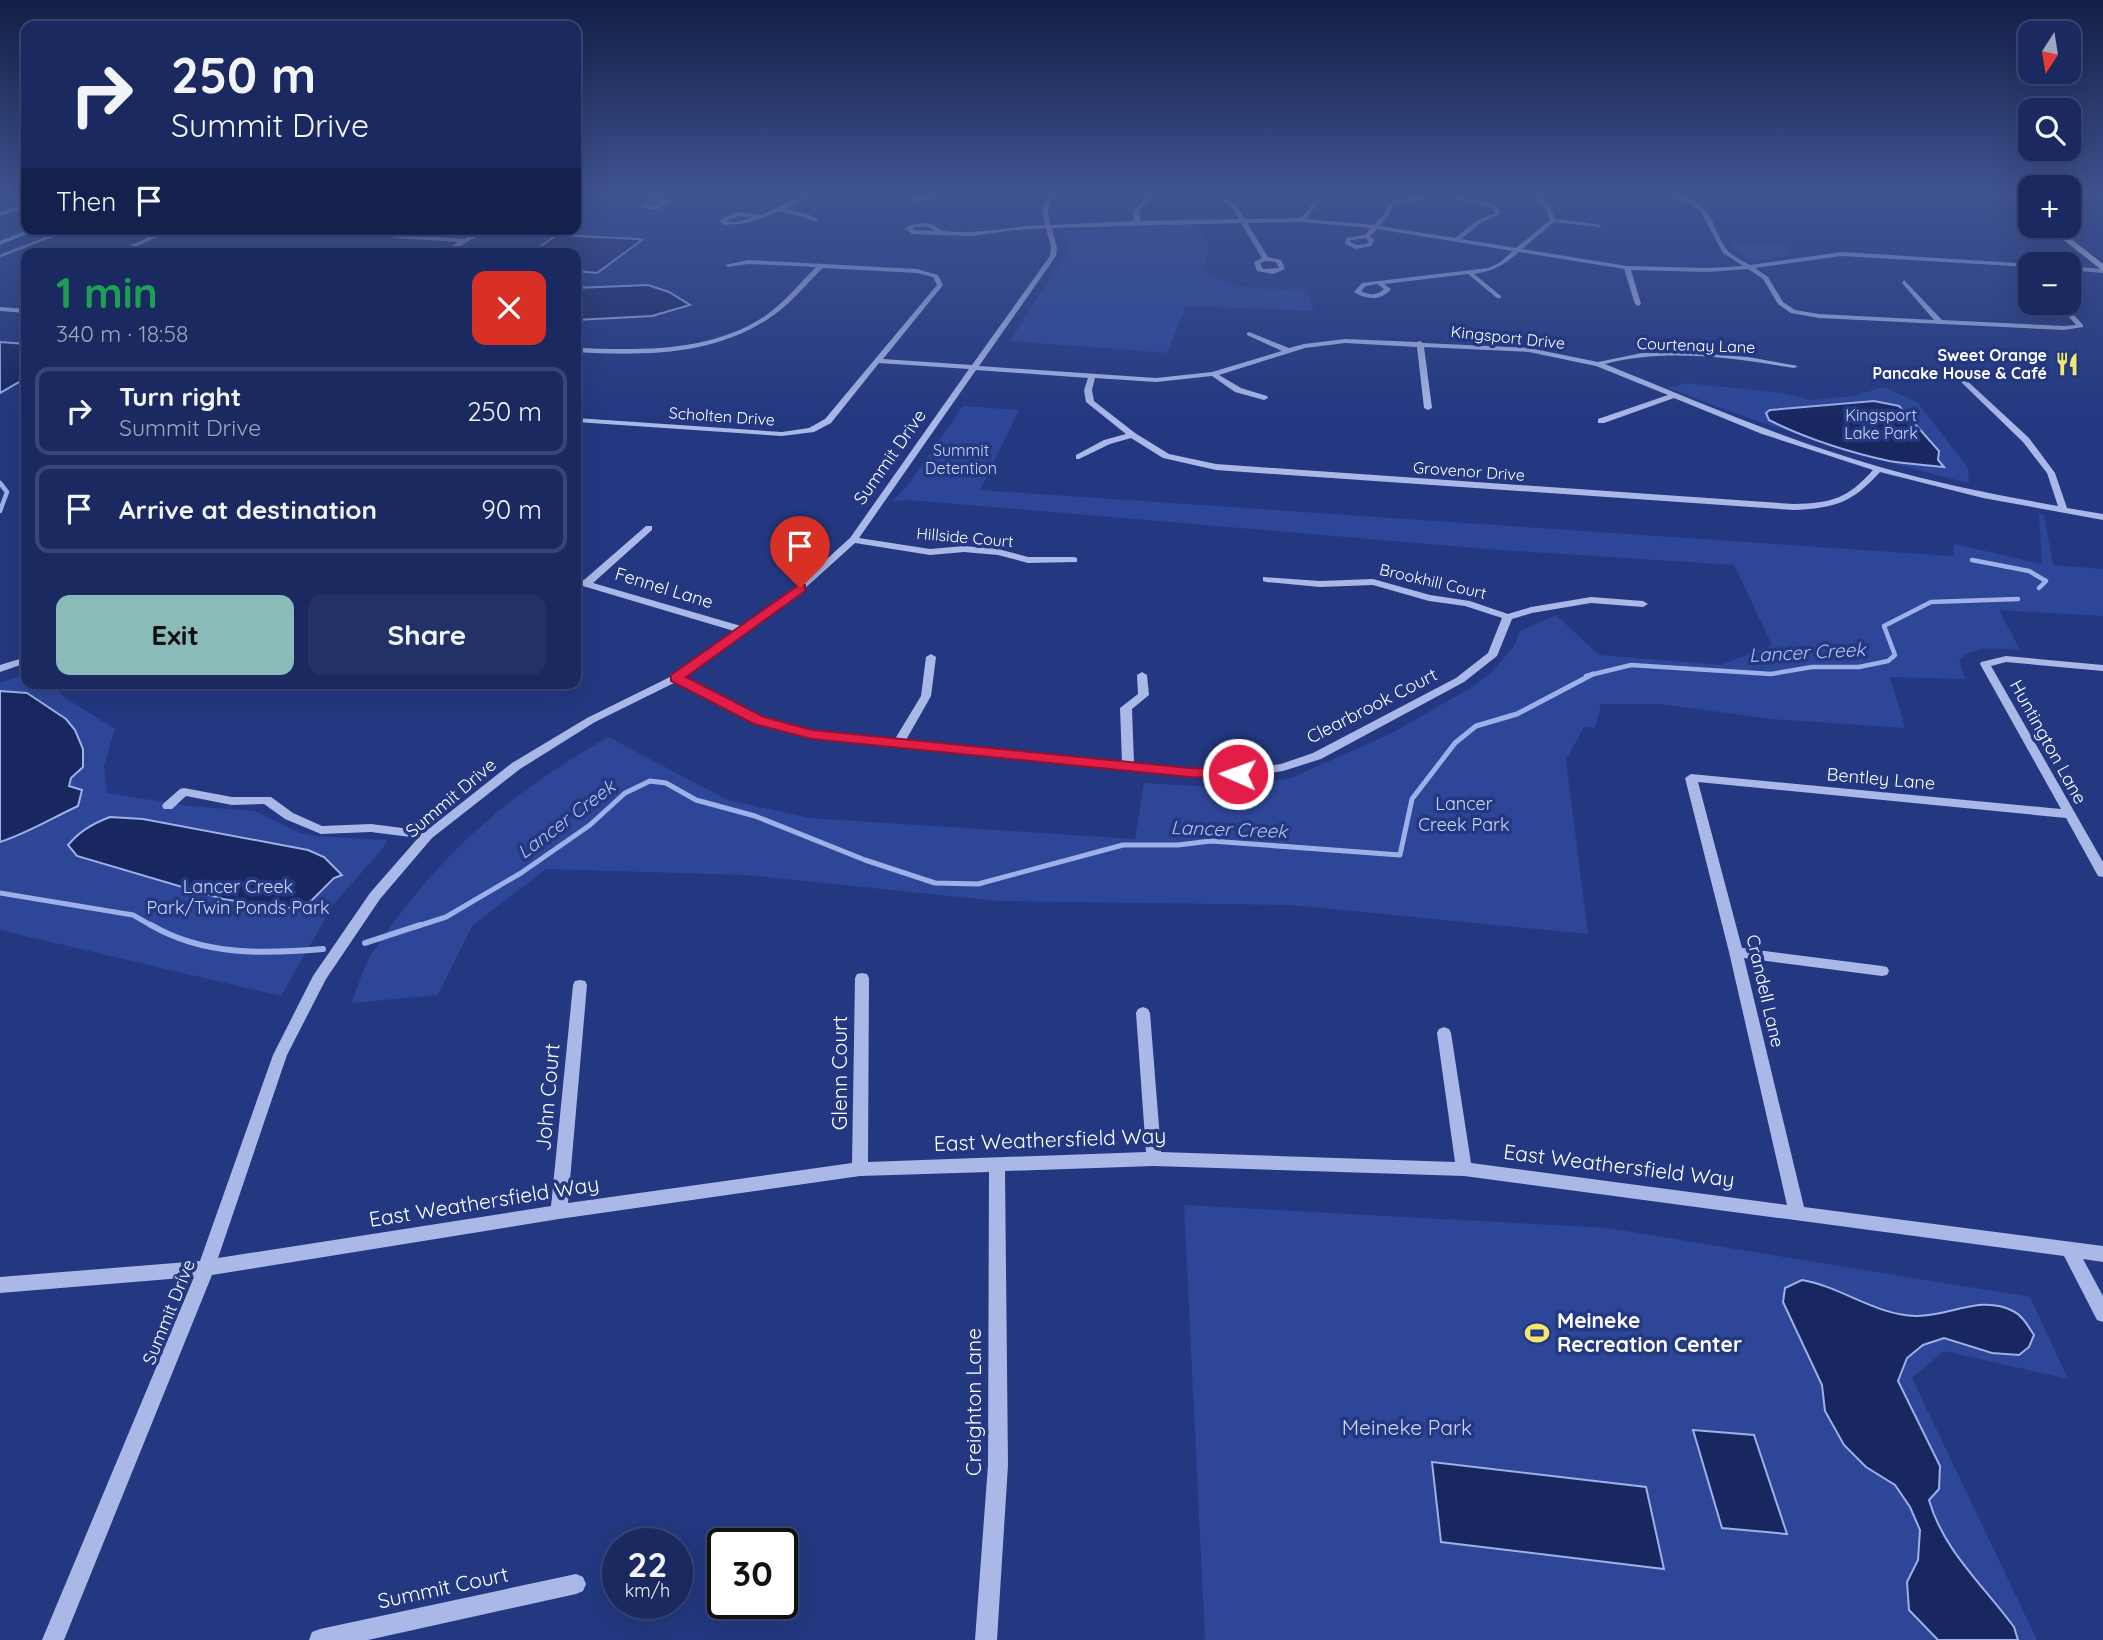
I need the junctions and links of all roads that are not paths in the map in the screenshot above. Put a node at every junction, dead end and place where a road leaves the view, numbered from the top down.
1 (1627, 268) edge
2 (818, 269) edge
3 (870, 269) edge
4 (1044, 269) edge
5 (1487, 269) edge
6 (1649, 269) edge
7 (1730, 269) edge
8 (1754, 269) edge
9 (2081, 269) edge
10 (2103, 270) edge
11 (1471, 274) junction
12 (1904, 282) dead end
13 (1380, 284) dead end
14 (1499, 297) dead end
15 (1638, 304) dead end
16 (0, 309) edge
17 (21, 311) edge
18 (2071, 315) edge
19 (1940, 322) junction
20 (1249, 334) dead end
21 (1420, 343) junction
22 (581, 350) edge
23 (1289, 351) junction
24 (878, 361) junction
25 (1598, 365) junction
26 (1794, 366) dead end
27 (975, 368) junction
28 (1213, 374) junction
29 (1092, 377) junction
30 (1963, 379) dead end
31 (1675, 395) junction
32 (1264, 398) dead end
33 (1428, 408) dead end
34 (581, 420) edge
35 (1601, 421) dead end
36 (1132, 435) junction
37 (1079, 457) dead end
38 (1878, 469) junction
39 (2064, 510) junction
40 (2103, 517) edge
41 (649, 528) dead end
42 (853, 540) junction
43 (1074, 560) dead end
44 (1266, 579) dead end
45 (581, 582) edge
46 (587, 583) junction
47 (1643, 604) dead end
48 (1508, 617) junction
49 (742, 630) junction
50 (931, 657) dead end
51 (21, 662) edge
52 (2103, 668) edge
53 (0, 669) edge
54 (1142, 675) dead end
55 (676, 678) junction
56 (898, 744) junction
57 (1128, 766) junction
58 (1692, 778) joint
59 (168, 806) dead end
60 (2067, 814) junction
61 (428, 835) junction
62 (2103, 873) edge
63 (1736, 952) junction
64 (1882, 971) dead end
65 (862, 978) dead end
66 (580, 985) dead end
67 (1143, 1013) dead end
68 (1444, 1032) dead end
69 (1154, 1158) junction
70 (997, 1163) junction
71 (1464, 1169) junction
72 (860, 1170) junction
73 (559, 1212) junction
74 (1797, 1213) junction
75 (2069, 1250) junction
76 (2103, 1254) edge
77 (206, 1268) junction
78 (0, 1285) edge
79 (2103, 1314) edge
80 (576, 1584) dead end
81 (53, 1640) edge
82 (320, 1640) edge
83 (986, 1640) edge

1 - 15 street
2 - 22 street
3 - 24 street, Scholten Drive
4 - 27 street, Summit Drive
5 - 11 street
6 - 7 street
8 - 19 street
9 - 10 street
11 - 13 street
11 - 14 street
12 - 19 street
16 - 17 street
18 - 19 street
20 - 23 street
21 - 23 street, Kingsport Drive
21 - 25 street, Kingsport Drive
21 - 33 street
23 - 28 street, Kingsport Drive
24 - 27 street, Kingsport Drive
24 - 34 street, Scholten Drive
25 - 26 street, Courtenay Lane
25 - 31 street, Kingsport Drive
27 - 29 street, Kingsport Drive
27 - 42 street, Summit Drive
28 - 29 street, Kingsport Drive
28 - 32 street
29 - 36 street, Grovenor Drive
30 - 39 street
31 - 35 street
31 - 38 street, Kingsport Drive
36 - 37 street
36 - 38 street, Grovenor Drive
38 - 39 street, Kingsport Drive
39 - 40 street, Kingsport Drive
41 - 46 street
42 - 43 street, Hillside Court
42 - 49 street, Summit Drive
44 - 48 street, Brookhill Court
45 - 46 street, Fennel Lane
46 - 49 street, Fennel Lane
47 - 48 street
48 - 57 street, Clearbrook Court
49 - 55 street, Summit Drive
50 - 56 street
51 - 53 street
52 - 60 street, Huntington Lane
54 - 57 street
55 - 56 street, Clearbrook Court
55 - 61 street, Summit Drive
56 - 57 street, Clearbrook Court
58 - 60 street, Bentley Lane
58 - 63 street, Crandell Lane
59 - 61 street
60 - 62 street, Huntington Lane
61 - 77 street, Summit Drive
63 - 64 street
63 - 74 street, Crandell Lane
65 - 72 street, Glenn Court
66 - 73 street, John Court
67 - 69 street
68 - 71 street
69 - 70 street, East Weathersfield Way
69 - 71 street, East Weathersfield Way
70 - 72 street, East Weathersfield Way
70 - 83 street, Creighton Lane
71 - 74 street, East Weathersfield Way
72 - 73 street, East Weathersfield Way
73 - 77 street, East Weathersfield Way
74 - 75 street, East Weathersfield Way
75 - 76 street, East Weathersfield Way
75 - 79 street
77 - 78 street, East Weathersfield Way
77 - 81 street, Summit Drive
80 - 82 street, Summit Court

